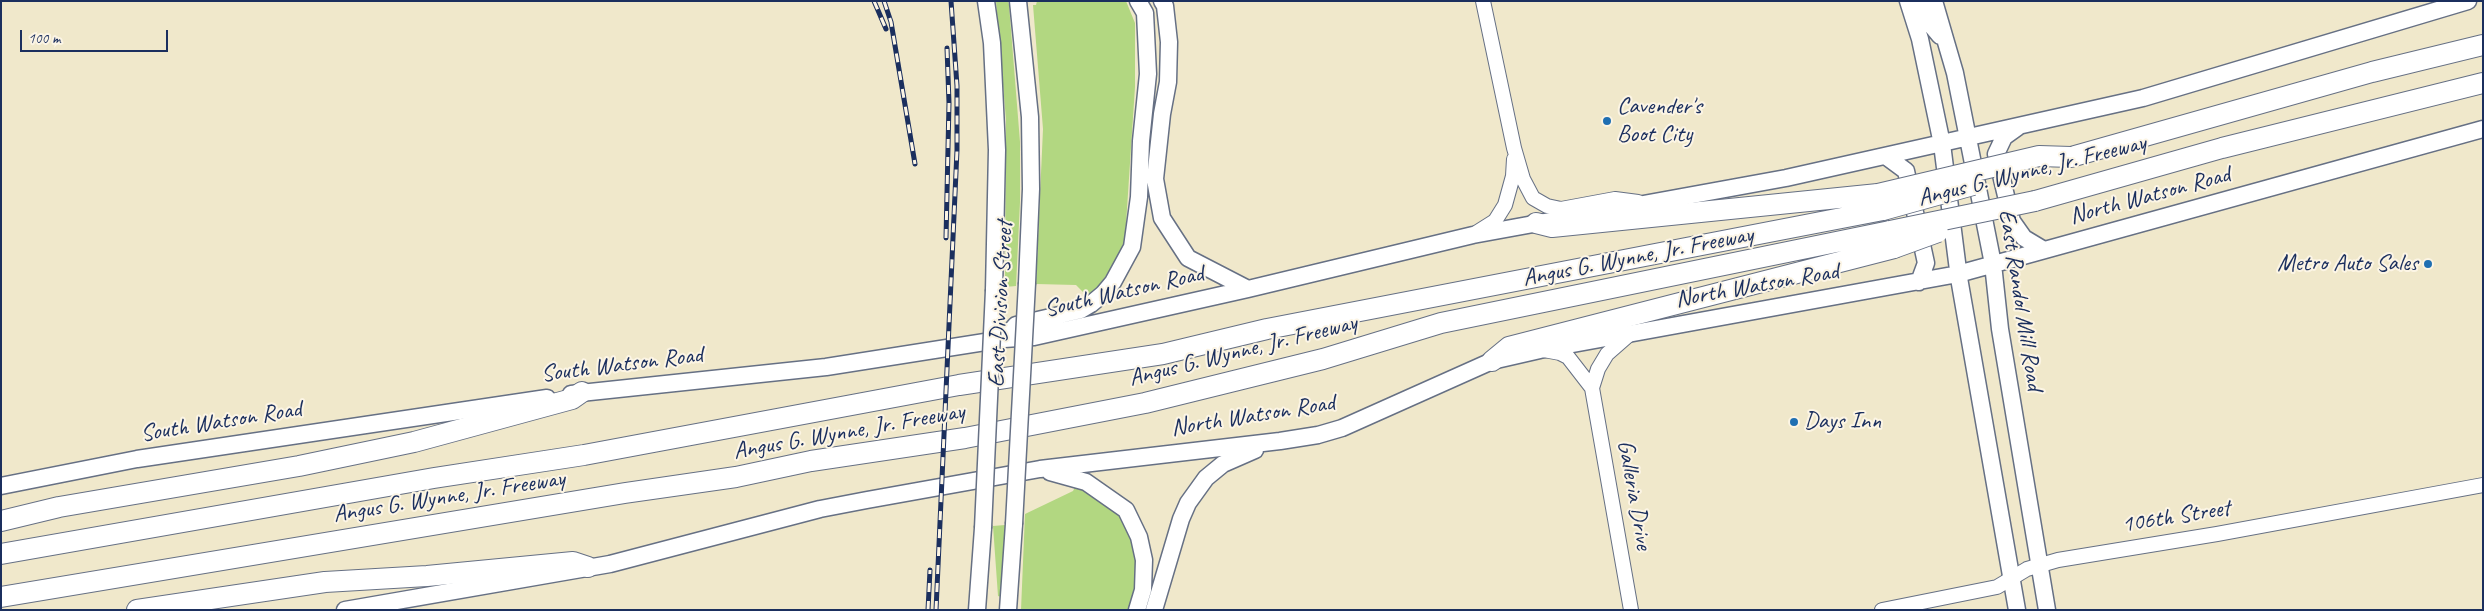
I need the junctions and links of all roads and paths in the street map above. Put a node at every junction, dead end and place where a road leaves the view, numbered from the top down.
1 (986, 1) edge
2 (1018, 1) edge
3 (1028, 1) edge
4 (1138, 1) edge
5 (1162, 1) edge
6 (1482, 1) edge
7 (1908, 1) edge
8 (1921, 1) edge
9 (1934, 1) edge
10 (2468, 1) edge
11 (1021, 21) junction
12 (1945, 36) junction
13 (2483, 45) edge
14 (2483, 83) edge
15 (2020, 125) junction
16 (2483, 129) edge
17 (1968, 137) junction
18 (1942, 144) junction
19 (1514, 148) junction
20 (1887, 156) junction
21 (1641, 202) junction
22 (1881, 202) junction
23 (1536, 223) junction
24 (1473, 235) junction
25 (1892, 240) junction
26 (2044, 250) junction
27 (2020, 256) junction
28 (1992, 264) junction
29 (1958, 274) junction
30 (1919, 282) junction
31 (1248, 289) junction
32 (1996, 298) junction
33 (1965, 317) junction
34 (1631, 333) junction
35 (1004, 339) junction
36 (1540, 350) junction
37 (1492, 361) junction
38 (1592, 388) junction
39 (582, 392) junction
40 (1280, 441) junction
41 (1040, 469) junction
42 (2483, 485) edge
43 (1, 486) edge
44 (1, 521) edge
45 (1, 554) edge
46 (2040, 566) junction
47 (588, 567) junction
48 (2011, 579) junction
49 (1, 597) edge
50 (137, 610) edge
51 (345, 610) edge
52 (977, 610) edge
53 (1008, 610) edge
54 (1137, 610) edge
55 (1154, 610) edge
56 (1631, 610) edge
57 (1882, 610) edge
58 (2017, 610) edge
59 (2047, 610) edge

1 - 52 main road, East Division Street, bridge
2 - 11 main road, East Division Street
3 - 11 main road
4 - 35 main road
5 - 31 main road
6 - 19 street
7 - 18 main road
8 - 12 main road
9 - 12 main road, East Randol Mill Road
10 - 15 main road
11 - 53 main road, East Division Street, bridge
12 - 17 main road, East Randol Mill Road
13 - 22 highway, Angus G. Wynne, Jr. Freeway, bridge
14 - 25 highway, Angus G. Wynne, Jr. Freeway, bridge
15 - 17 main road
15 - 26 main road
16 - 26 main road, North Watson Road
17 - 18 main road
17 - 28 main road, East Randol Mill Road
18 - 20 main road
18 - 29 main road
19 - 21 street
19 - 24 street
20 - 21 main road
20 - 30 main road
21 - 23 main road
22 - 23 highway
22 - 45 highway, Angus G. Wynne, Jr. Freeway
23 - 24 main road
24 - 31 main road
25 - 37 highway
25 - 49 highway, Angus G. Wynne, Jr. Freeway
26 - 27 main road, North Watson Road
27 - 28 main road, North Watson Road
27 - 32 main road
28 - 29 main road, North Watson Road
28 - 32 main road, East Randol Mill Road
29 - 30 main road, North Watson Road
29 - 33 main road
30 - 33 main road
30 - 34 main road, North Watson Road
31 - 35 main road, South Watson Road
32 - 46 main road, East Randol Mill Road
33 - 48 main road
34 - 36 main road, North Watson Road
34 - 38 street
35 - 39 main road, South Watson Road
36 - 37 main road, North Watson Road
36 - 38 street
37 - 40 main road, North Watson Road
38 - 56 street, Galleria Drive
39 - 43 main road, South Watson Road
39 - 44 highway
40 - 41 main road, North Watson Road
40 - 55 main road
41 - 47 main road
41 - 54 main road
42 - 46 street, 106th Street
46 - 48 street, 106th Street
46 - 59 main road, East Randol Mill Road
47 - 50 highway
47 - 51 main road
48 - 57 street, 106th Street
48 - 58 main road

